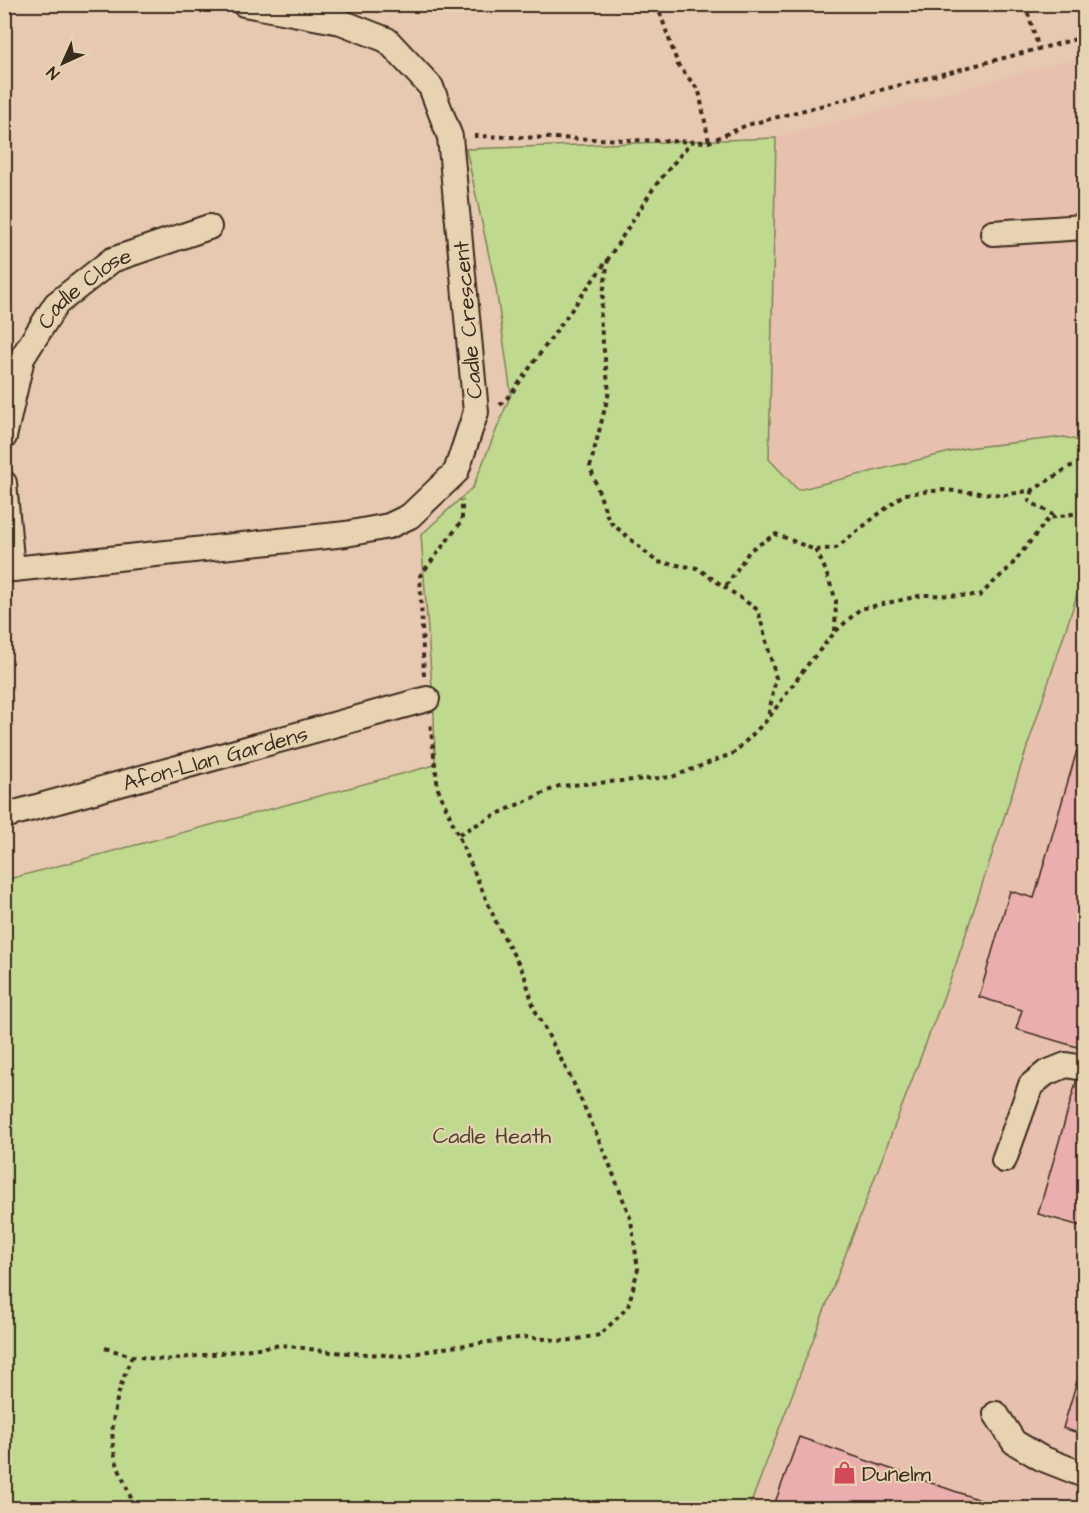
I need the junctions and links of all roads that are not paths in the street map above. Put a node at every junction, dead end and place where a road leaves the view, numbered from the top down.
1 (244, 4) edge
2 (209, 227) dead end
3 (1084, 227) edge
4 (993, 233) dead end
5 (4, 437) edge
6 (4, 483) edge
7 (8, 569) edge
8 (427, 699) road end
9 (4, 816) edge
10 (1084, 1068) edge
11 (1004, 1160) dead end
12 (996, 1414) dead end
13 (1084, 1475) edge

1 - 7 street, Cadle Crescent
2 - 5 street, Cadle Close
3 - 4 street
6 - 7 street
8 - 9 street, Afon-Llan Gardens
10 - 11 street
12 - 13 street

